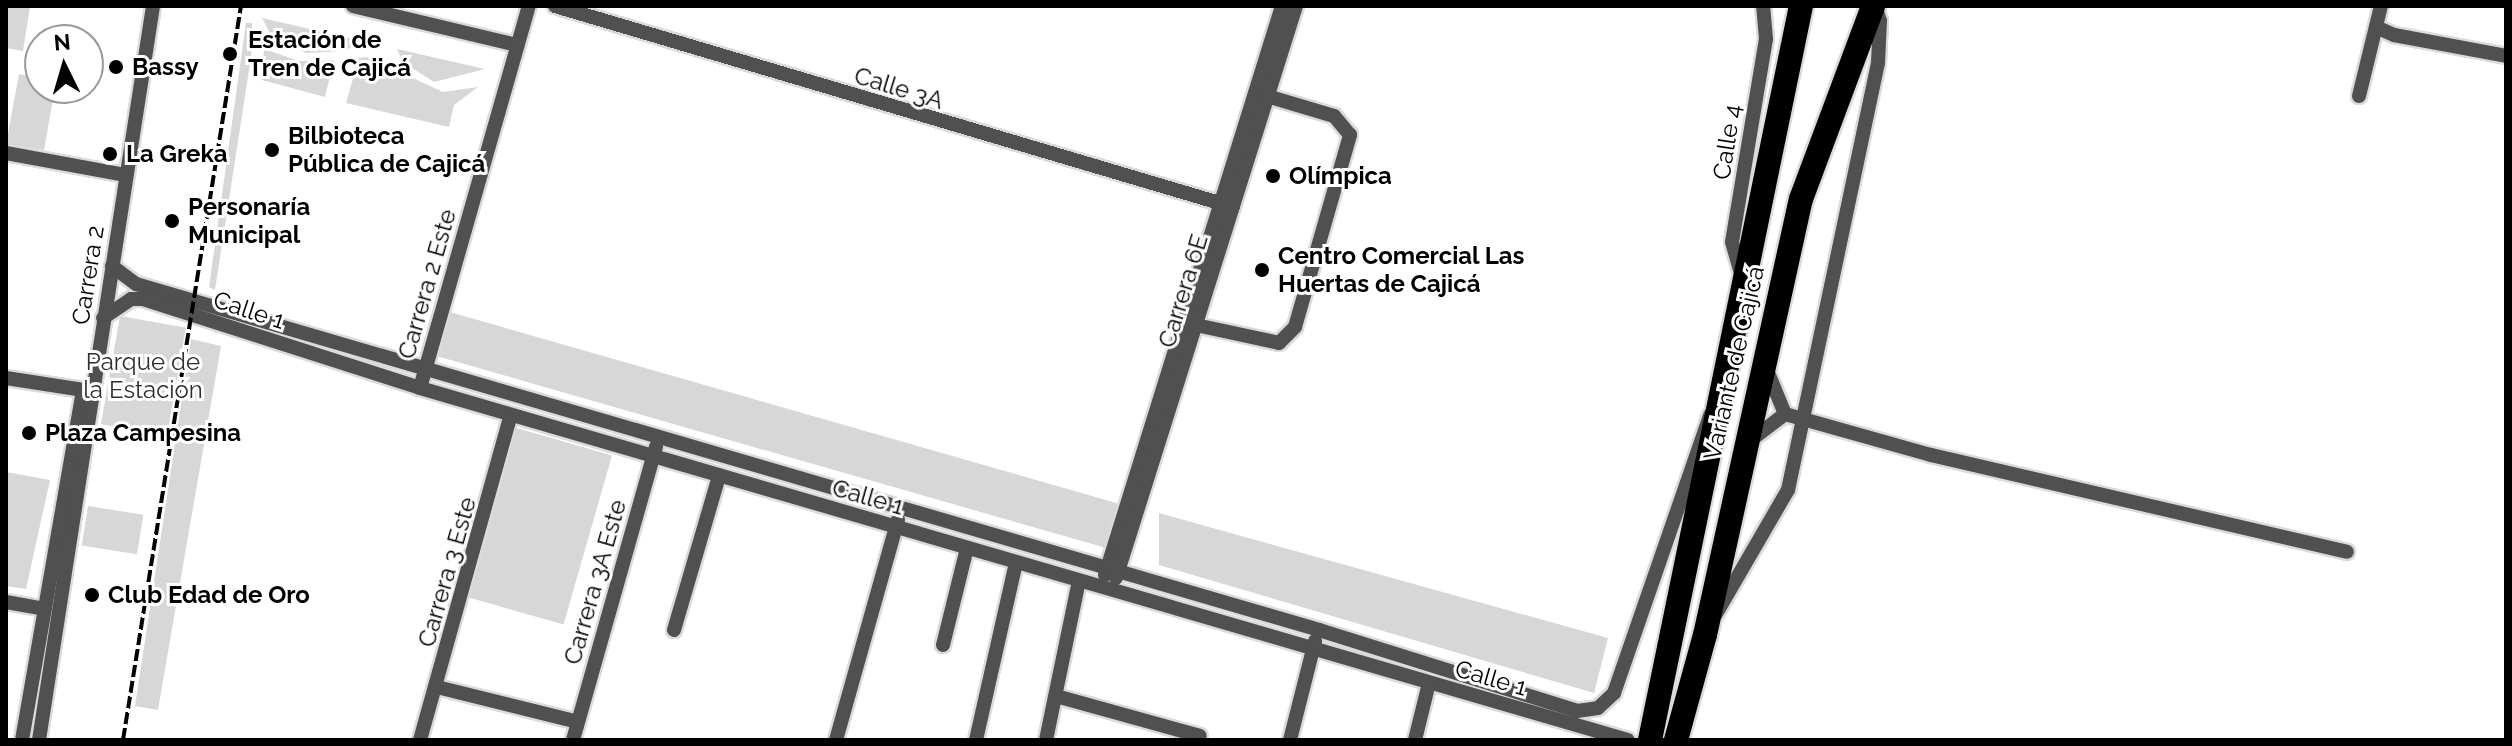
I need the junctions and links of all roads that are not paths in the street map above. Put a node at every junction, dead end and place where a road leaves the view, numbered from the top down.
1 (153, 6) edge
2 (353, 6) edge
3 (529, 6) edge
4 (555, 6) edge
5 (1282, 6) edge
6 (1296, 6) edge
7 (1763, 6) edge
8 (1801, 6) edge
9 (1809, 6) edge
10 (1859, 6) edge
11 (1874, 6) edge
12 (2381, 6) edge
13 (390, 10) edge
14 (2376, 27) junction
15 (517, 45) junction
16 (1789, 51) junction
17 (2506, 56) edge
18 (1848, 68) junction
19 (1267, 96) junction
20 (2359, 96) dead end
21 (6, 153) edge
22 (126, 175) junction
23 (1226, 205) junction
24 (112, 266) junction
25 (1743, 284) junction
26 (103, 318) junction
27 (1196, 325) junction
28 (1763, 361) junction
29 (426, 367) junction
30 (6, 378) edge
31 (420, 388) junction
32 (89, 390) junction
33 (1717, 401) junction
34 (1785, 414) junction
35 (511, 415) junction
36 (1804, 419) junction
37 (660, 436) junction
38 (1742, 447) junction
39 (653, 456) junction
40 (719, 476) junction
41 (901, 508) junction
42 (895, 528) junction
43 (967, 548) junction
44 (2347, 552) dead end
45 (1016, 562) junction
46 (1113, 569) junction
47 (1079, 581) junction
48 (1107, 588) junction
49 (6, 602) edge
50 (44, 609) junction
51 (674, 630) dead end
52 (1319, 630) junction
53 (1705, 635) junction
54 (943, 645) dead end
55 (1313, 648) junction
56 (1429, 683) junction
57 (437, 687) junction
58 (1056, 696) junction
59 (578, 722) junction
60 (1200, 736) dead end
61 (22, 740) edge
62 (39, 740) edge
63 (420, 740) edge
64 (573, 740) edge
65 (836, 740) edge
66 (976, 740) edge
67 (1046, 740) edge
68 (1290, 740) edge
69 (1415, 740) edge
70 (1628, 740) edge
71 (1650, 740) edge
72 (1676, 740) edge

1 - 22 street, Carrera 2
2 - 13 street
3 - 15 street, Carrera 2 Este
4 - 23 street, Calle 3A
5 - 23 street, Carrera 6E
6 - 19 street, Carrera 6E
7 - 25 street, Calle 4
8 - 16 highway, Variante de Cajicá
9 - 16 highway
10 - 18 highway
11 - 18 highway, Variante de Cajicá
11 - 36 street
12 - 14 street
13 - 15 street
14 - 17 street
14 - 20 street
15 - 29 street, Carrera 2 Este
16 - 25 highway, Variante de Cajicá
18 - 28 highway, Variante de Cajicá
19 - 23 street, Carrera 6E
19 - 27 street
21 - 22 street
22 - 24 street, Carrera 2
23 - 27 street, Carrera 6E
23 - 46 street, Carrera 6E
24 - 26 street, Carrera 2
24 - 29 street, Calle 1
25 - 33 highway, Variante de Cajicá
26 - 31 street, Calle 1
26 - 32 street, Carrera 2
27 - 46 street, Carrera 6E
28 - 34 street
28 - 38 highway, Variante de Cajicá
29 - 31 street, Carrera 2 Este
29 - 37 street, Calle 1
30 - 32 street
31 - 35 street, Calle 1
32 - 50 street
32 - 62 street, Carrera 2
33 - 52 street, Calle 1
33 - 71 highway, Variante de Cajicá
34 - 36 street
34 - 38 street
35 - 39 street, Calle 1
35 - 57 street, Carrera 3 Este
36 - 44 street
36 - 53 street
37 - 39 street, Carrera 3A Este
37 - 41 street, Calle 1
38 - 53 highway, Variante de Cajicá
39 - 40 street, Calle 1
39 - 59 street, Carrera 3A Este
40 - 42 street, Calle 1
40 - 51 street
41 - 42 street
41 - 46 street, Calle 1
42 - 43 street, Calle 1
42 - 65 street
43 - 45 street, Calle 1
43 - 54 street
45 - 47 street, Calle 1
45 - 66 street
46 - 48 street, Carrera 6E
46 - 52 street, Calle 1
47 - 48 street, Calle 1
47 - 58 street
48 - 55 street, Calle 1
49 - 50 street
50 - 61 street
52 - 55 street
53 - 72 highway, Variante de Cajicá
55 - 56 street, Calle 1
55 - 68 street
56 - 69 street
56 - 70 street, Calle 1
57 - 59 street
57 - 63 street, Carrera 3 Este
58 - 60 street
58 - 67 street
59 - 64 street, Carrera 3A Este

